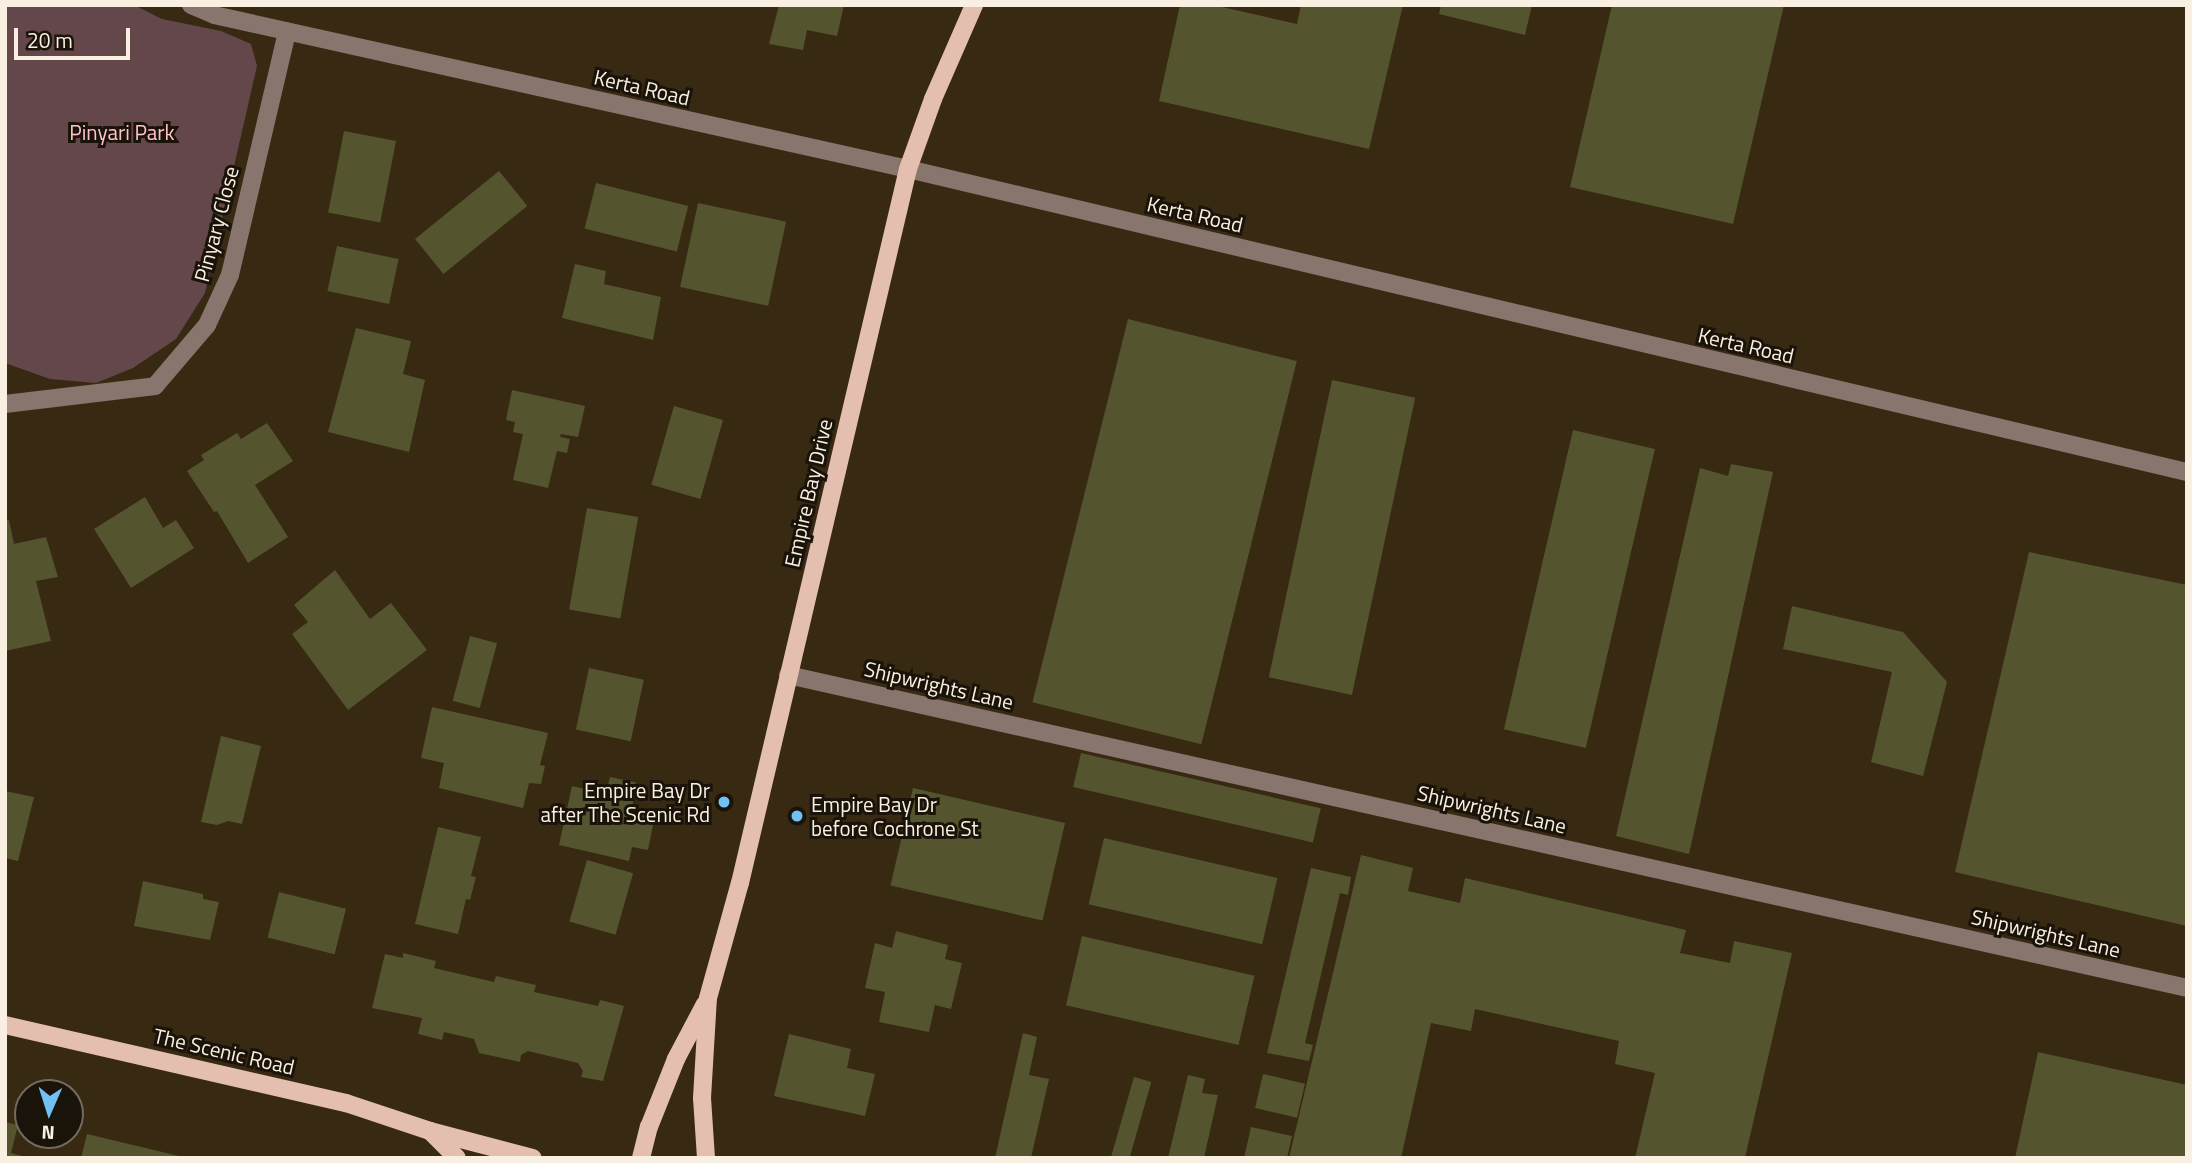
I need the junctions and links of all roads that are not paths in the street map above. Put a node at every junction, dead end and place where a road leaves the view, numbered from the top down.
1 (191, 5) edge
2 (974, 5) edge
3 (287, 32) junction
4 (908, 169) junction
5 (5, 404) edge
6 (2187, 472) edge
7 (788, 675) junction
8 (2187, 988) edge
9 (708, 998) junction
10 (5, 1025) edge
11 (430, 1131) junction
12 (457, 1158) edge
13 (533, 1158) edge
14 (641, 1158) edge
15 (706, 1158) edge

1 - 3 street, Kerta Road
2 - 4 main road, Empire Bay Drive
3 - 4 street, Kerta Road
3 - 5 street, Pinyary Close
4 - 6 street, Kerta Road
4 - 7 main road, Empire Bay Drive
7 - 8 street, Shipwrights Lane
7 - 9 main road, Empire Bay Drive
9 - 14 main road, Empire Bay Drive
9 - 15 main road, Empire Bay Drive
10 - 11 main road, The Scenic Road
11 - 12 main road, The Scenic Road
11 - 13 main road, The Scenic Road

